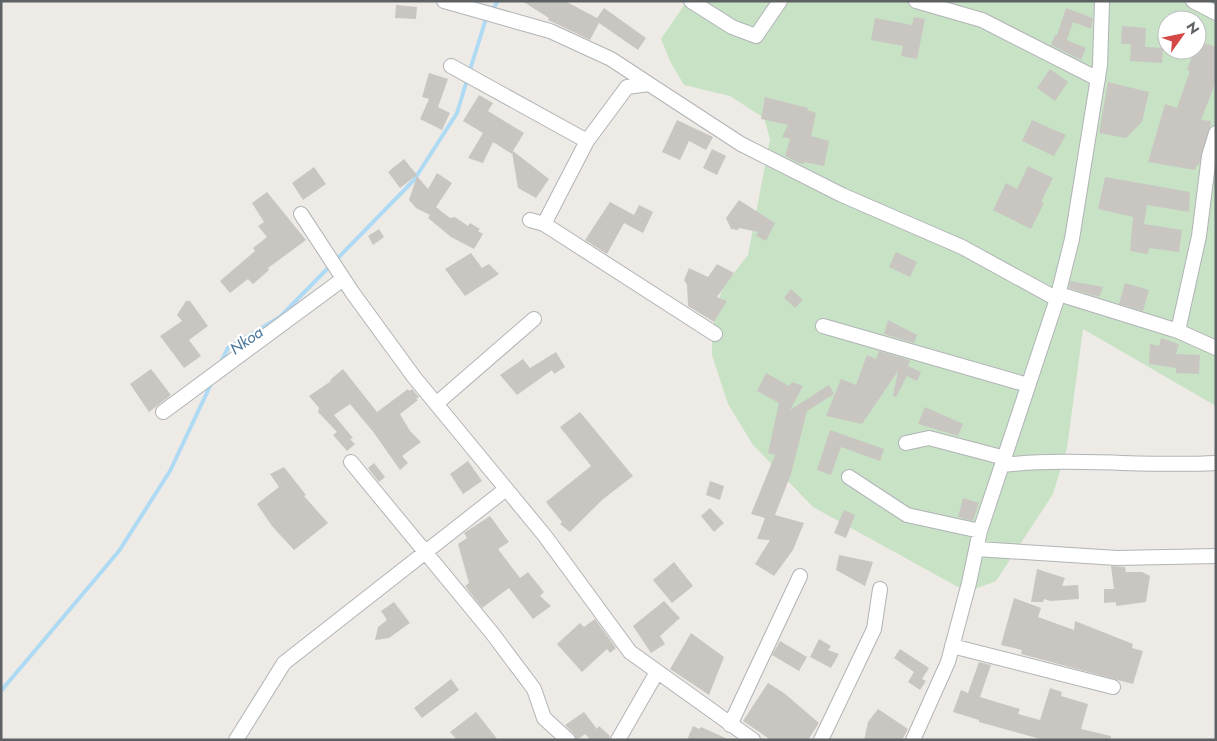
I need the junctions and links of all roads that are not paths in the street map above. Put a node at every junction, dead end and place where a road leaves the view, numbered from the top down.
1 (444, 1) edge
2 (691, 1) edge
3 (780, 1) edge
4 (916, 1) edge
5 (1102, 1) edge
6 (1194, 1) edge
7 (1216, 13) edge
8 (450, 66) dead end
9 (1098, 79) junction
10 (649, 84) junction
11 (1216, 133) edge
12 (587, 141) junction
13 (301, 214) dead end
14 (530, 220) dead end
15 (544, 224) junction
16 (344, 279) junction
17 (1058, 296) junction
18 (534, 319) dead end
19 (824, 326) dead end
20 (1178, 331) junction
21 (715, 334) dead end
22 (1216, 348) edge
23 (1028, 385) junction
24 (436, 404) junction
25 (163, 412) dead end
26 (906, 443) dead end
27 (351, 462) dead end
28 (1004, 462) junction
29 (1216, 463) edge
30 (849, 477) dead end
31 (506, 489) junction
32 (980, 532) junction
33 (977, 550) junction
34 (426, 552) junction
35 (1216, 556) edge
36 (800, 576) dead end
37 (880, 589) dead end
38 (952, 646) junction
39 (657, 672) junction
40 (1113, 687) dead end
41 (730, 725) junction
42 (236, 740) edge
43 (568, 740) edge
44 (618, 740) edge
45 (753, 740) edge
46 (821, 740) edge
47 (913, 740) edge

1 - 10 street
2 - 3 street
4 - 9 street
5 - 9 street
6 - 7 street
8 - 12 street
9 - 17 street
10 - 12 street
10 - 17 street
11 - 20 street
12 - 15 street
13 - 16 street
14 - 15 street
15 - 21 street
16 - 24 street
16 - 25 street
17 - 20 street
17 - 23 street
18 - 24 street
19 - 23 street
20 - 22 street
23 - 28 street
24 - 31 street
26 - 28 street
27 - 34 street
28 - 29 street
28 - 32 street
30 - 32 street
31 - 34 street
31 - 39 street
32 - 33 street
33 - 35 street
33 - 38 street
34 - 42 street
34 - 43 street
36 - 41 street
37 - 46 street
38 - 40 street
38 - 47 street
39 - 41 street
39 - 44 street
41 - 45 street

